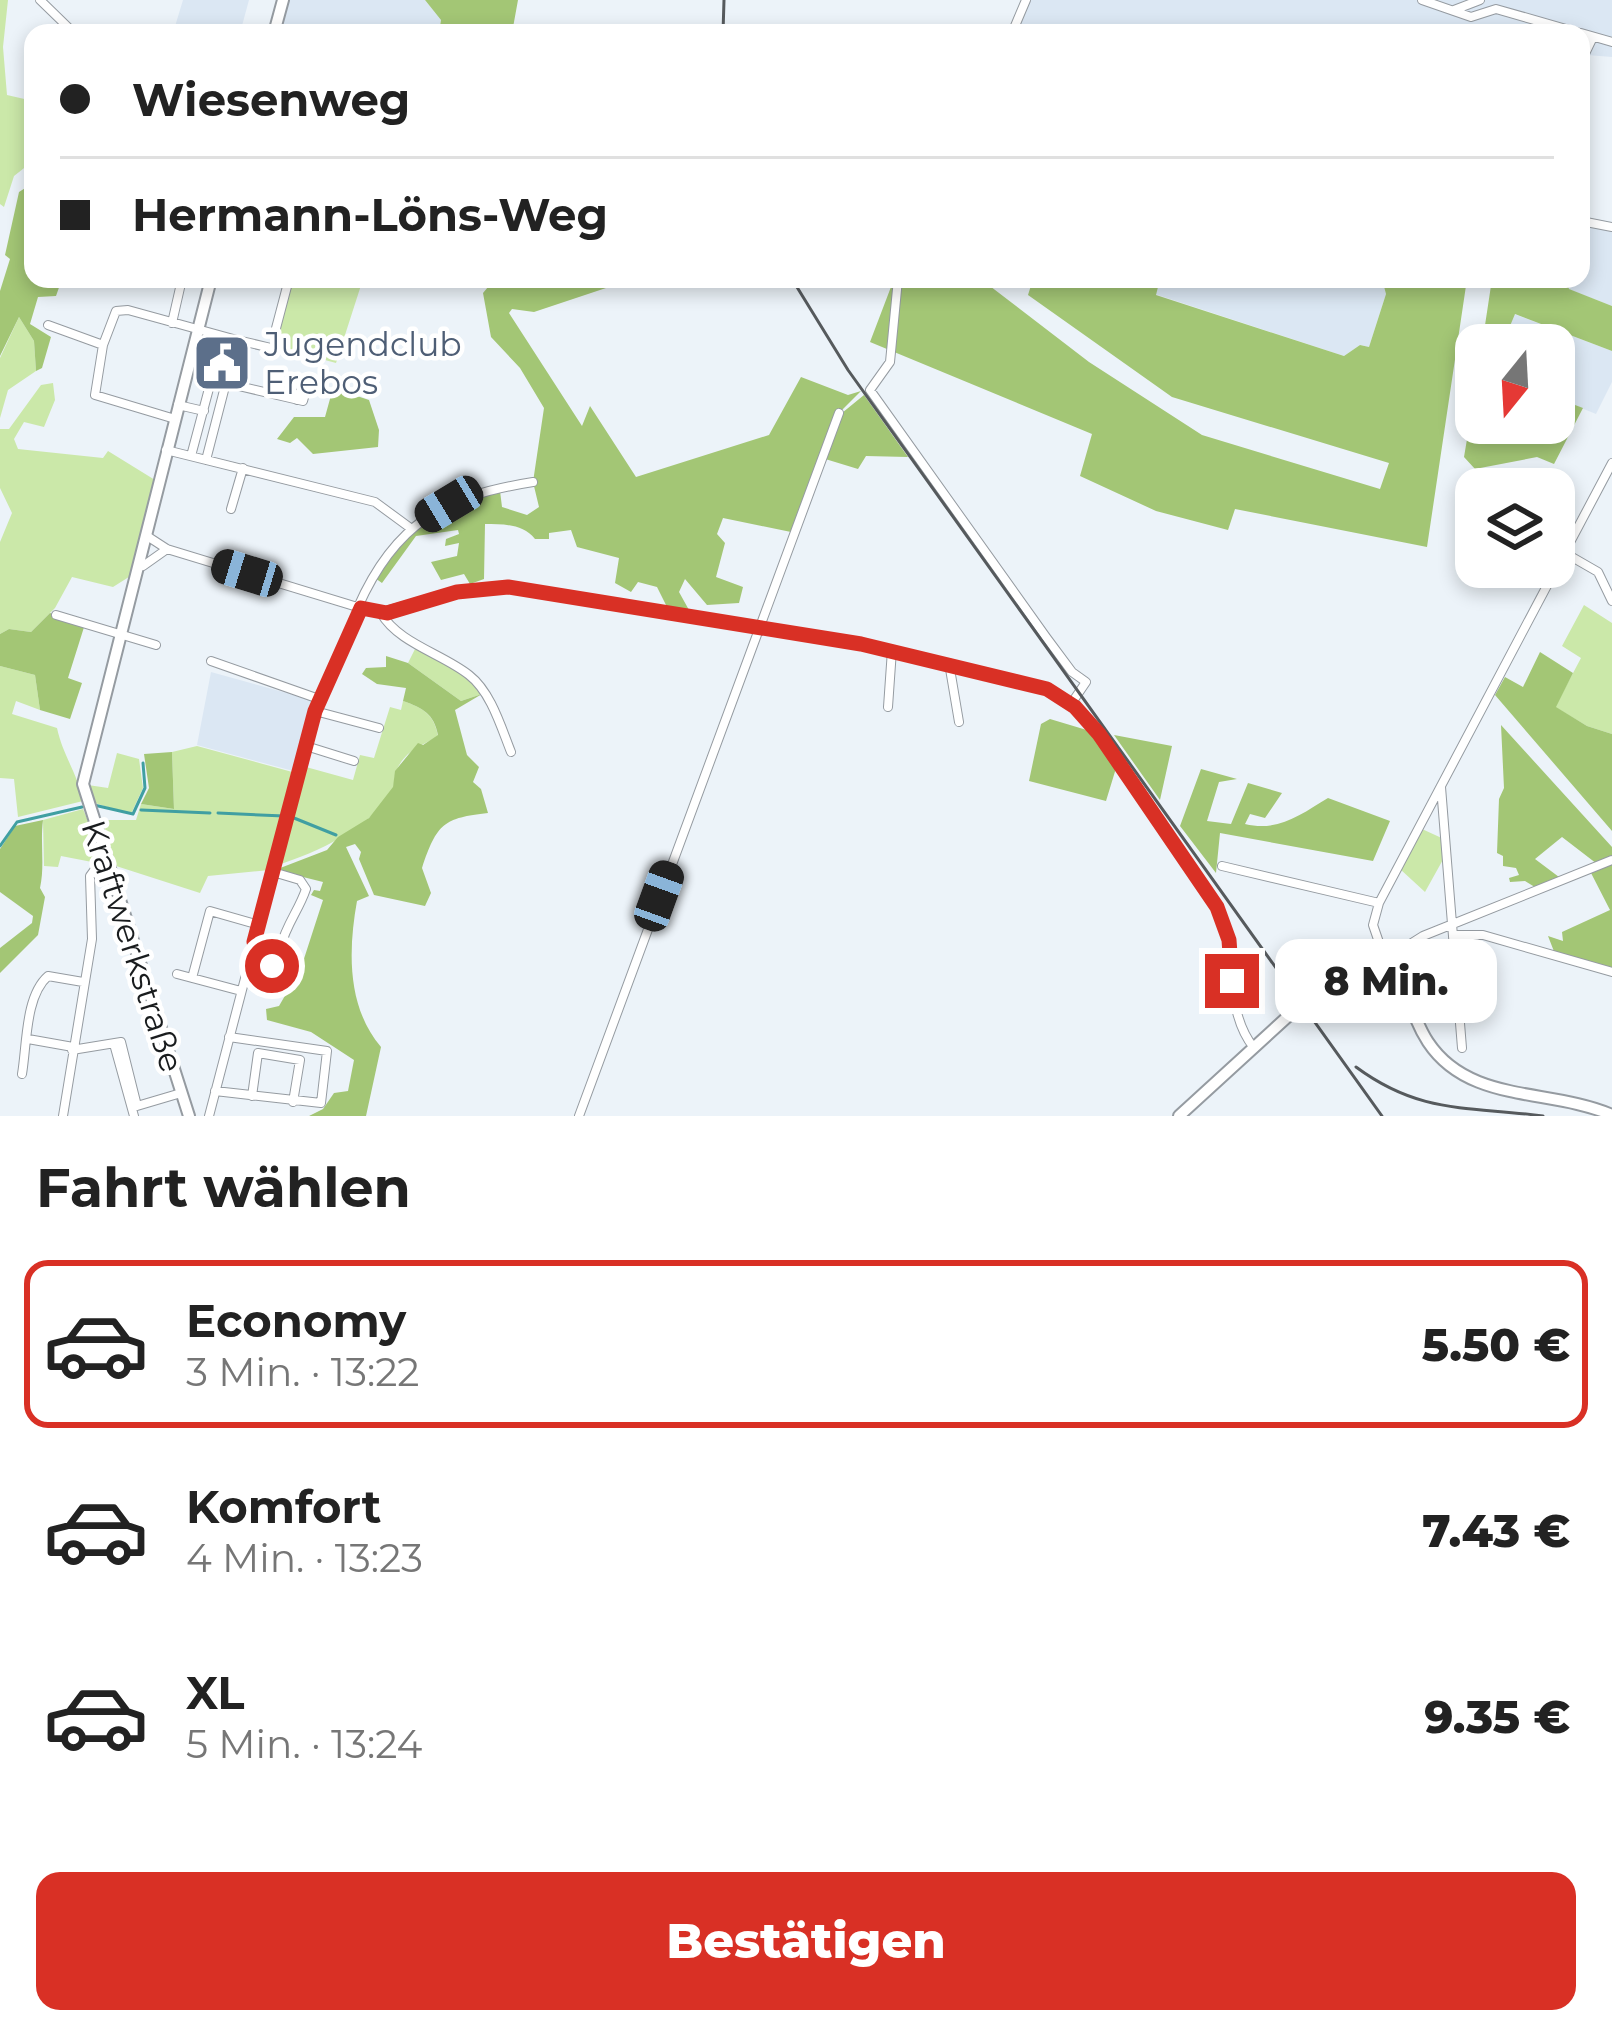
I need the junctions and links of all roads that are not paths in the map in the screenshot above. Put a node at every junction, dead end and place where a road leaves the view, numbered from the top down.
1 (40, 0) edge
2 (1422, 0) edge
3 (1479, 2) edge
4 (1452, 10) junction
5 (1488, 11) junction
6 (1478, 16) junction
7 (65, 24) edge
8 (1550, 24) edge
9 (1590, 36) edge
10 (1593, 37) junction
11 (1612, 42) edge
12 (1590, 43) edge
13 (180, 288) edge
14 (208, 288) edge
15 (287, 288) edge
16 (897, 288) edge
17 (172, 323) junction
18 (48, 325) dead end
19 (197, 329) junction
20 (275, 332) dead end
21 (237, 340) junction
22 (103, 345) junction
23 (271, 348) dead end
24 (190, 359) junction
25 (215, 366) junction
26 (230, 370) junction
27 (226, 383) junction
28 (297, 400) dead end
29 (178, 405) junction
30 (204, 411) junction
31 (839, 413) dead end
32 (175, 419) junction
33 (166, 450) junction
34 (191, 456) junction
35 (206, 460) junction
36 (1612, 463) edge
37 (243, 468) junction
38 (533, 482) dead end
39 (231, 508) dead end
40 (410, 527) junction
41 (1575, 534) edge
42 (145, 536) junction
43 (167, 549) junction
44 (1575, 561) edge
45 (143, 566) dead end
46 (1547, 588) edge
47 (1612, 601) edge
48 (359, 608) junction
49 (381, 613) junction
50 (56, 614) dead end
51 (755, 630) junction
52 (119, 634) junction
53 (156, 646) dead end
54 (892, 650) junction
55 (211, 661) dead end
56 (949, 663) junction
57 (320, 699) junction
58 (1071, 704) junction
59 (888, 706) dead end
60 (315, 711) junction
61 (959, 722) dead end
62 (380, 728) dead end
63 (306, 746) junction
64 (511, 752) dead end
65 (355, 761) dead end
66 (1441, 787) junction
67 (106, 854) junction
68 (1612, 860) edge
69 (1222, 866) dead end
70 (273, 872) junction
71 (1379, 903) junction
72 (259, 925) junction
73 (1454, 930) junction
74 (254, 942) junction
75 (1389, 958) junction
76 (1612, 972) edge
77 (177, 974) dead end
78 (192, 978) junction
79 (83, 982) junction
80 (241, 991) junction
81 (229, 1037) junction
82 (28, 1040) junction
83 (72, 1048) junction
84 (1254, 1048) junction
85 (1462, 1048) dead end
86 (22, 1074) dead end
87 (215, 1091) junction
88 (181, 1093) junction
89 (252, 1096) junction
90 (293, 1102) junction
91 (136, 1111) edge
92 (1612, 1115) edge
93 (63, 1116) edge
94 (189, 1116) edge
95 (208, 1116) edge
96 (579, 1116) edge
97 (1179, 1116) edge

1 - 7 street
2 - 4 street
3 - 4 street
3 - 5 street
3 - 6 street
4 - 6 street
5 - 6 street
5 - 8 street
9 - 10 street
10 - 11 street
10 - 12 street
13 - 17 street
14 - 19 main road, Kraftwerkstraße
15 - 20 street
16 - 58 street
17 - 19 street
17 - 22 street
18 - 22 street
19 - 21 street
19 - 24 main road, Kraftwerkstraße
21 - 23 street
21 - 26 street
22 - 32 street
24 - 25 street
24 - 29 main road, Kraftwerkstraße
25 - 26 street
25 - 30 street
26 - 27 street
27 - 28 street
27 - 35 street
29 - 30 street
29 - 32 main road, Kraftwerkstraße
30 - 34 street
31 - 51 street
32 - 33 main road, Kraftwerkstraße
33 - 34 street
33 - 42 main road, Kraftwerkstraße
34 - 35 street
35 - 37 street
36 - 41 street
37 - 39 street
37 - 40 street
38 - 40 street
40 - 48 street
42 - 43 street
42 - 52 main road, Kraftwerkstraße
43 - 45 street
43 - 48 street
44 - 47 street
46 - 66 street
48 - 49 street
48 - 57 street
49 - 51 street
49 - 64 street
50 - 52 street
51 - 54 street
51 - 96 street
52 - 53 street
52 - 67 main road, Kraftwerkstraße
54 - 56 street
54 - 59 street
55 - 57 street
56 - 58 street
56 - 61 street
57 - 60 street
58 - 84 street
60 - 62 street
60 - 63 street
63 - 65 street
63 - 70 street
66 - 71 street
66 - 73 street
67 - 79 street
67 - 88 main road, Kraftwerkstraße
68 - 73 street
69 - 71 street
70 - 72 street
70 - 74 street
71 - 75 street
72 - 74 street
72 - 78 street
73 - 75 street
73 - 76 street
73 - 85 street
74 - 80 street
75 - 84 main road
75 - 92 main road
77 - 78 street
78 - 80 street
79 - 82 street
79 - 83 street
80 - 81 street
81 - 87 street
81 - 90 street
82 - 83 street
82 - 86 street
83 - 91 street
83 - 93 street
84 - 97 main road
87 - 89 street
87 - 95 street
88 - 91 street
88 - 94 main road, Kraftwerkstraße
89 - 90 street
89 - 90 street

